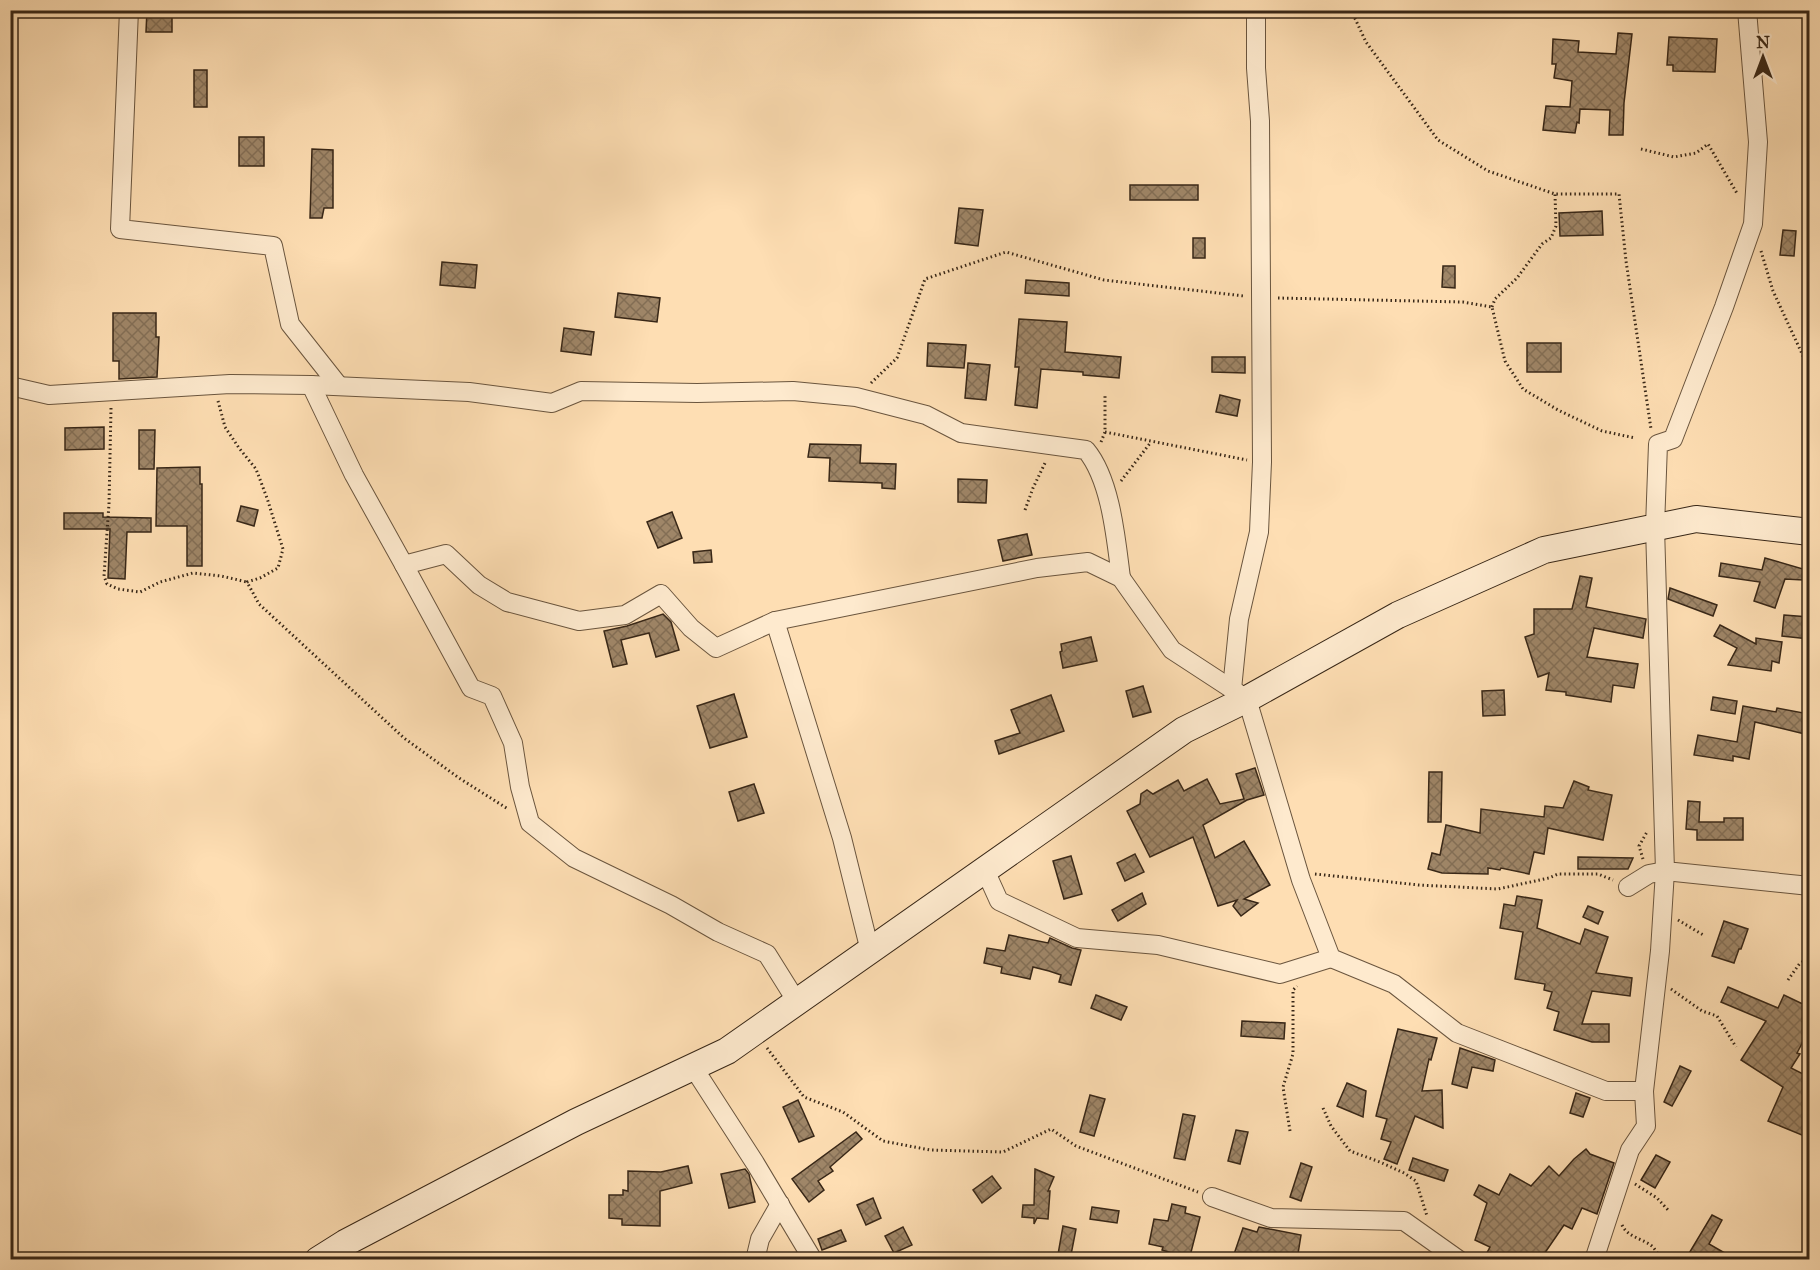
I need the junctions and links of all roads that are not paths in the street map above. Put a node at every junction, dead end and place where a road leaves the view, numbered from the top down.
1 (129, 10) edge
2 (1256, 10) edge
3 (1747, 10) edge
4 (311, 385) junction
5 (10, 386) edge
6 (339, 386) junction
7 (1655, 527) junction
8 (1809, 532) edge
9 (404, 565) junction
10 (1121, 578) junction
11 (775, 621) junction
12 (1240, 694) junction
13 (985, 870) junction
14 (1665, 872) junction
15 (1809, 886) edge
16 (1628, 887) road end
17 (870, 951) junction
18 (1330, 958) junction
19 (797, 1002) junction
20 (693, 1067) junction
21 (1644, 1091) junction
22 (1212, 1197) road end
23 (780, 1204) junction
24 (318, 1260) edge
25 (755, 1260) edge
26 (813, 1260) edge
27 (1459, 1260) edge
28 (1594, 1260) edge

1 - 6 street
2 - 12 street
3 - 7 street
4 - 5 street
4 - 6 street
4 - 9 street
6 - 10 street
7 - 8 main road
7 - 12 main road
7 - 14 street
9 - 11 street
9 - 19 street
10 - 11 street
10 - 12 street
11 - 17 street
12 - 13 main road
12 - 18 street
13 - 17 main road
13 - 18 street
14 - 15 street
14 - 16 street
14 - 21 street
17 - 19 main road
18 - 21 street
19 - 20 main road
20 - 23 street
20 - 24 main road
21 - 28 street
22 - 27 street
23 - 25 street
23 - 26 street

